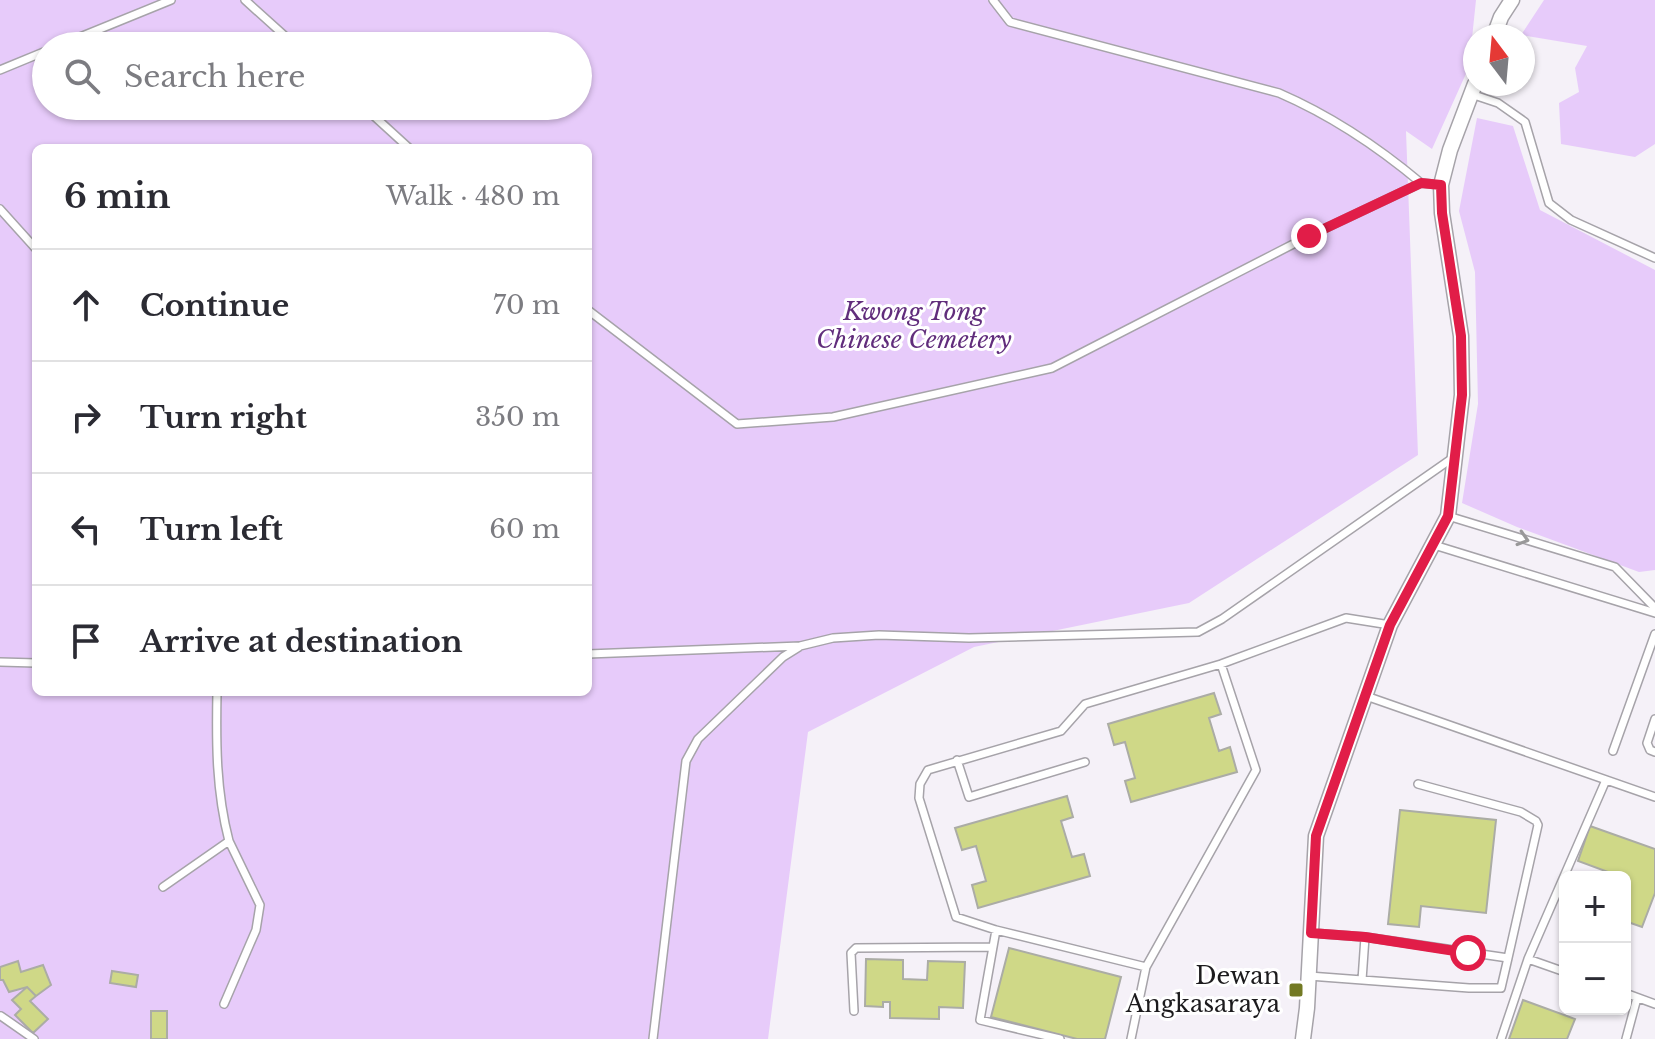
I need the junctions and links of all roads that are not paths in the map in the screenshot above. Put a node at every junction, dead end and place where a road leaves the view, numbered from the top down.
1 (171, 0) edge
2 (245, 0) edge
3 (993, 0) edge
4 (1503, 0) edge
5 (1512, 0) edge
6 (1501, 17) junction
7 (1498, 24) edge
8 (92, 32) edge
9 (280, 32) edge
10 (32, 57) edge
11 (0, 70) edge
12 (1470, 96) edge
13 (1486, 96) edge
14 (378, 120) edge
15 (405, 144) edge
16 (1421, 183) junction
17 (1441, 185) junction
18 (0, 209) edge
19 (32, 245) edge
20 (1655, 258) edge
21 (592, 313) edge
22 (1456, 456) junction
23 (1448, 516) junction
24 (1434, 545) junction
25 (1655, 610) edge
26 (1390, 625) junction
27 (1655, 634) edge
28 (800, 646) junction
29 (592, 654) edge
30 (0, 662) edge
31 (32, 663) edge
32 (1221, 664) junction
33 (217, 696) edge
34 (1366, 696) junction
35 (1655, 719) edge
36 (1613, 751) dead end
37 (1655, 752) edge
38 (957, 760) junction
39 (1085, 762) dead end
40 (1606, 780) junction
41 (1418, 784) dead end
42 (1655, 797) edge
43 (229, 841) junction
44 (163, 887) dead end
45 (996, 930) junction
46 (1311, 933) junction
47 (1365, 937) junction
48 (993, 947) junction
49 (1508, 958) junction
50 (1528, 959) junction
51 (1146, 967) junction
52 (1559, 970) edge
53 (1309, 976) junction
54 (1362, 980) junction
55 (1631, 996) edge
56 (1637, 998) junction
57 (224, 1004) dead end
58 (1655, 1004) edge
59 (854, 1011) dead end
60 (1, 1016) edge
61 (34, 1039) edge
62 (653, 1039) edge
63 (1060, 1039) edge
64 (1131, 1039) edge
65 (1303, 1039) edge
66 (1501, 1039) edge
67 (1626, 1039) edge

1 - 8 lane
2 - 9 lane
3 - 16 lane
4 - 6 street
5 - 6 street
6 - 7 street
10 - 11 lane
12 - 17 street
13 - 20 lane
14 - 15 lane
16 - 17 lane
16 - 21 lane
17 - 22 street
18 - 19 lane
22 - 23 street
22 - 28 lane
23 - 24 street
23 -> 25 lane
24 - 25 lane
24 - 26 street
26 - 32 lane
26 - 34 street
27 - 36 lane
28 - 29 lane
28 - 62 lane
30 - 31 lane
32 - 38 lane
32 - 51 lane
33 - 43 lane
34 - 40 lane
34 - 46 street
35 - 37 lane
38 - 39 lane
38 - 45 lane
40 - 42 lane
40 - 50 lane
41 - 49 lane
43 - 44 lane
43 - 57 lane
45 - 48 lane
45 - 51 lane
46 - 47 lane
46 - 53 street
47 - 49 lane
47 - 54 lane
48 - 59 lane
48 - 63 lane
49 - 54 lane
50 - 52 lane
50 - 66 lane
51 - 64 lane
53 - 54 lane
53 - 65 street
55 - 56 lane
56 - 58 lane
56 - 67 lane
60 - 61 lane

